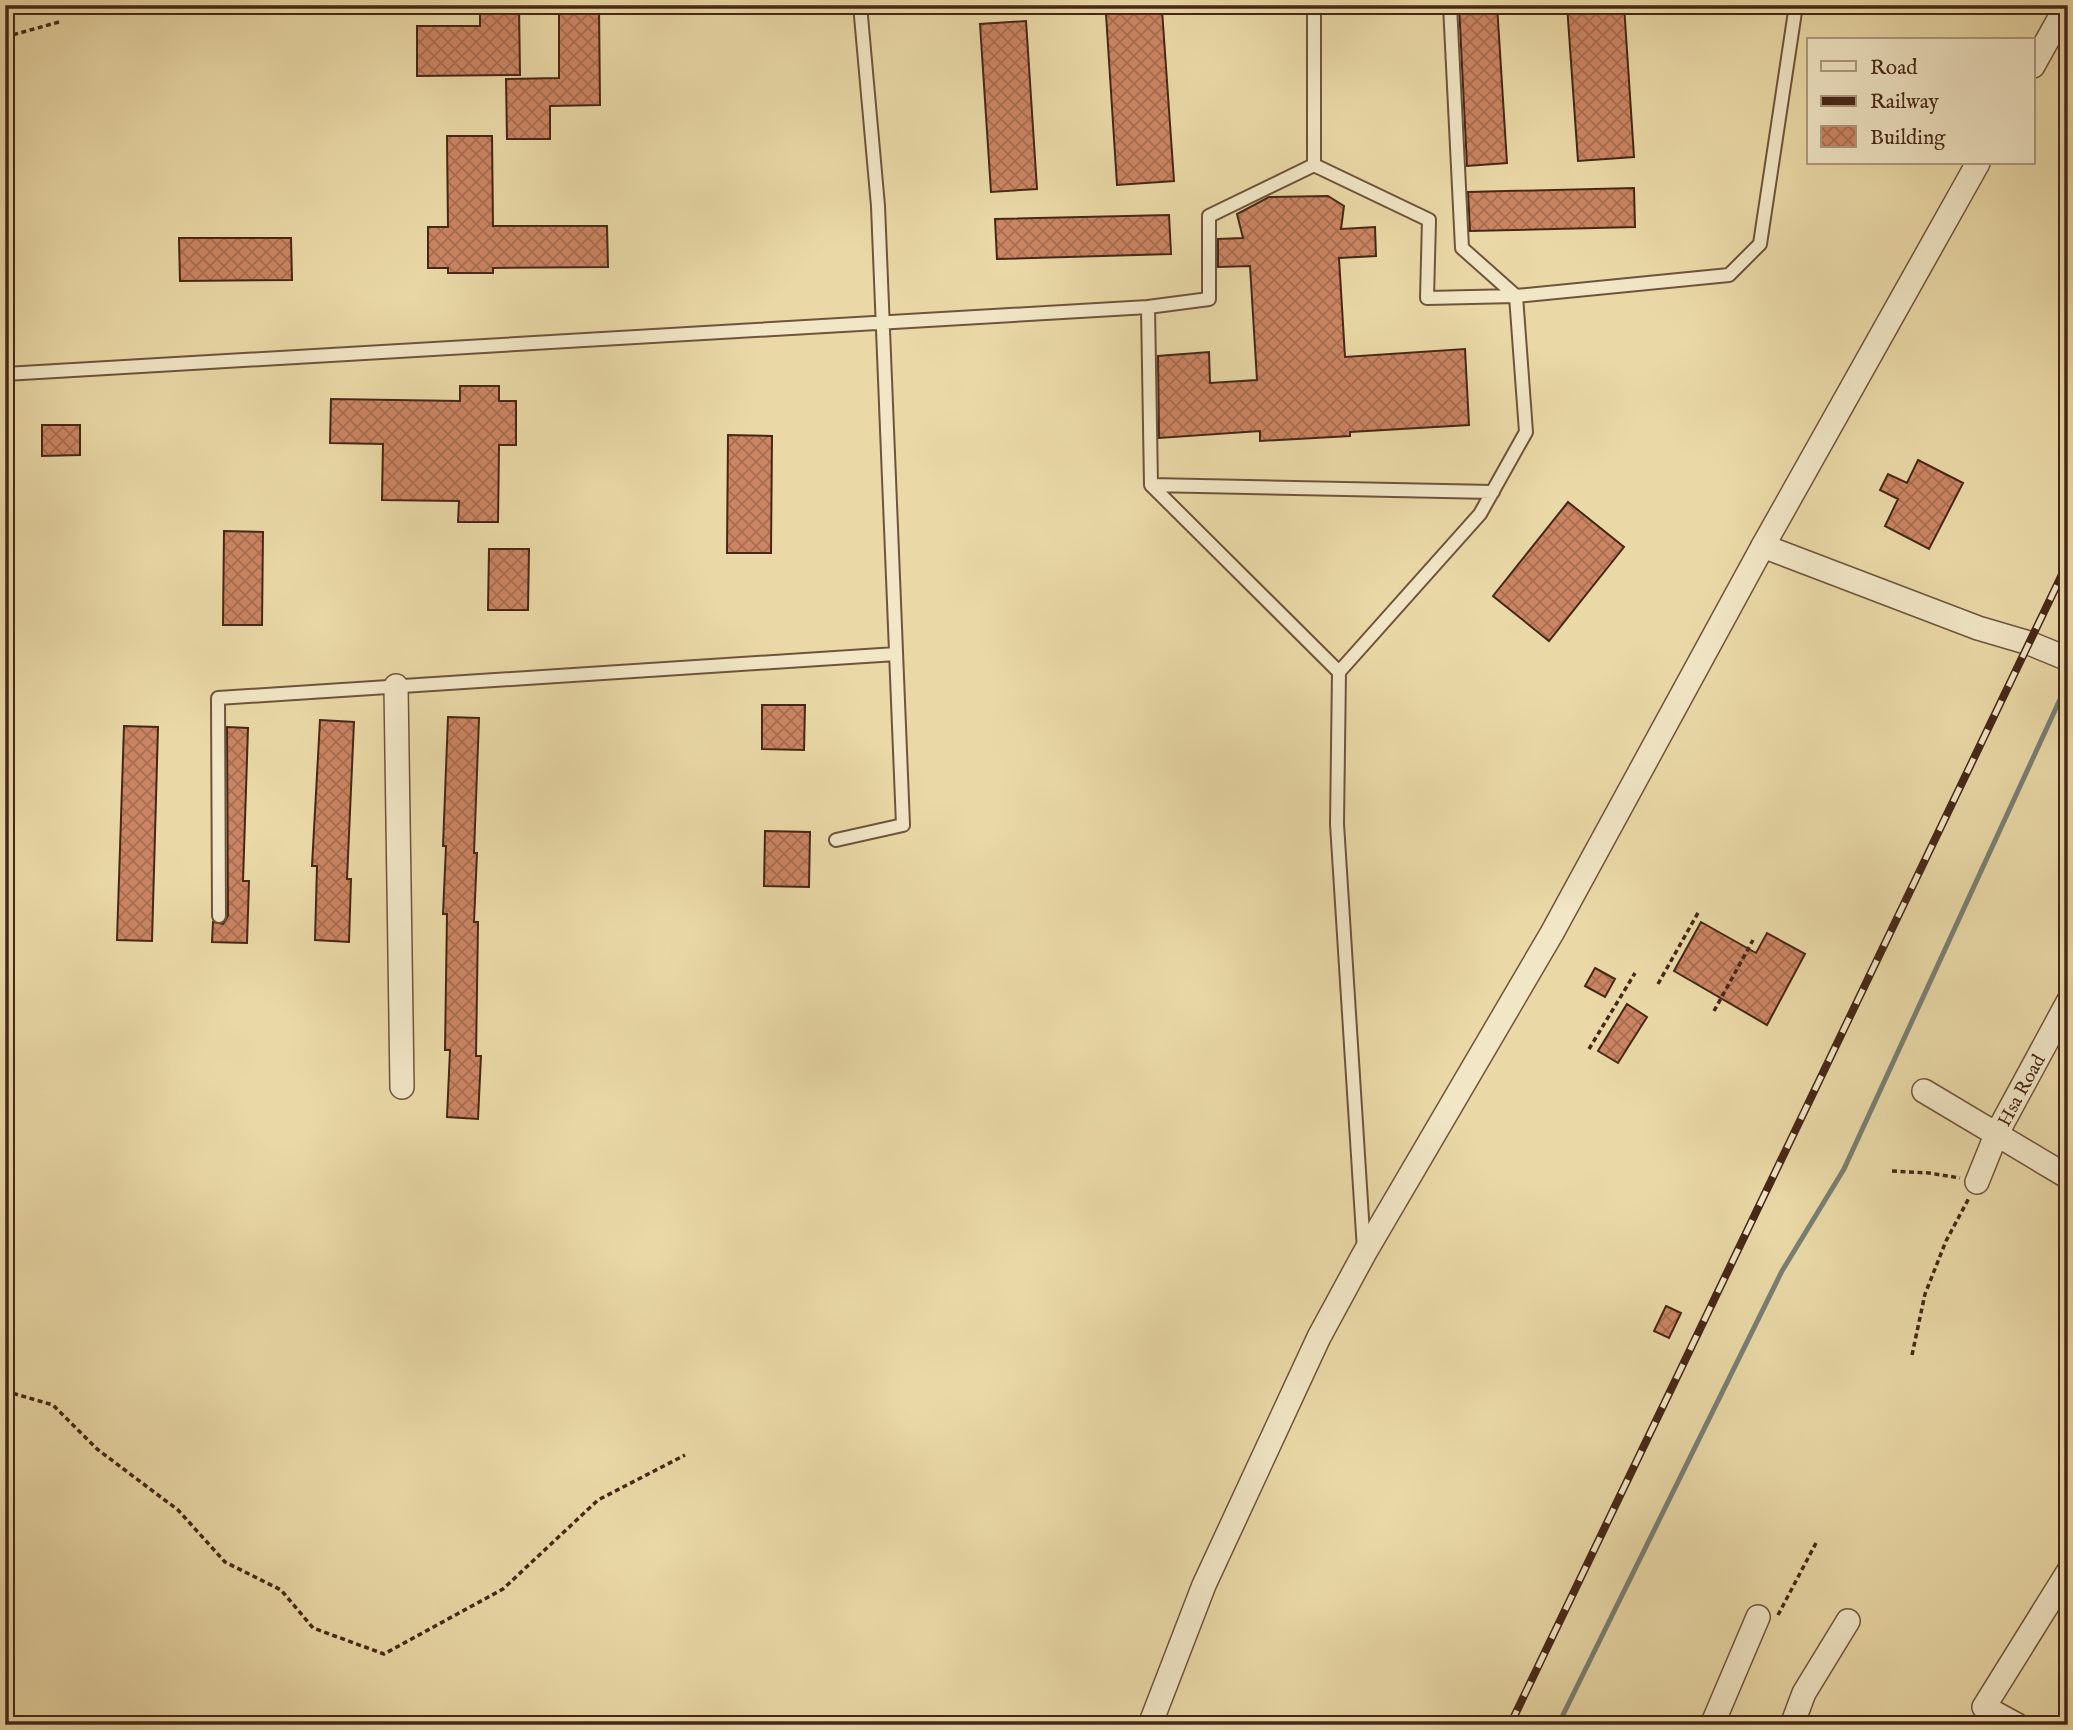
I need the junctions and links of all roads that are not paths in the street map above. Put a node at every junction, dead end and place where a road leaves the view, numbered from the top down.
1 (860, 5) edge
2 (1314, 5) edge
3 (1450, 5) edge
4 (1796, 5) edge
5 (2067, 5) edge
6 (2035, 62) edge
7 (1977, 164) edge
8 (1314, 165) junction
9 (1516, 296) junction
10 (1148, 307) junction
11 (882, 323) junction
12 (5, 374) edge
13 (1151, 485) junction
14 (1493, 492) junction
15 (1763, 546) junction
16 (896, 654) junction
17 (2066, 658) edge
18 (1339, 672) junction
19 (396, 687) junction
20 (836, 840) dead end
21 (219, 916) dead end
22 (2068, 1002) edge
23 (402, 1087) dead end
24 (1924, 1091) dead end
25 (1996, 1135) junction
26 (2068, 1177) edge
27 (1977, 1182) road end
28 (1364, 1254) junction
29 (2068, 1572) edge
30 (1758, 1617) road end
31 (1848, 1620) dead end
32 (1150, 1725) edge
33 (1712, 1725) edge
34 (1792, 1725) edge
35 (2017, 1725) edge

1 - 11 lane
2 - 8 lane
3 - 9 lane
4 - 9 lane
5 - 6 street
7 - 15 street
8 - 9 lane
8 - 10 lane
9 - 14 lane
10 - 11 lane
10 - 13 lane
11 - 12 lane
11 - 16 lane
13 - 14 lane
13 - 18 lane
14 - 18 lane
15 - 17 street
15 - 28 street
16 - 19 lane
16 - 20 lane
18 - 28 lane
19 - 21 lane
19 - 23 street
22 - 25 street, Hsa Road
24 - 25 street
25 - 26 street
25 - 27 street, Hsa Road
28 - 32 street
29 - 35 street
30 - 33 street
31 - 34 street

